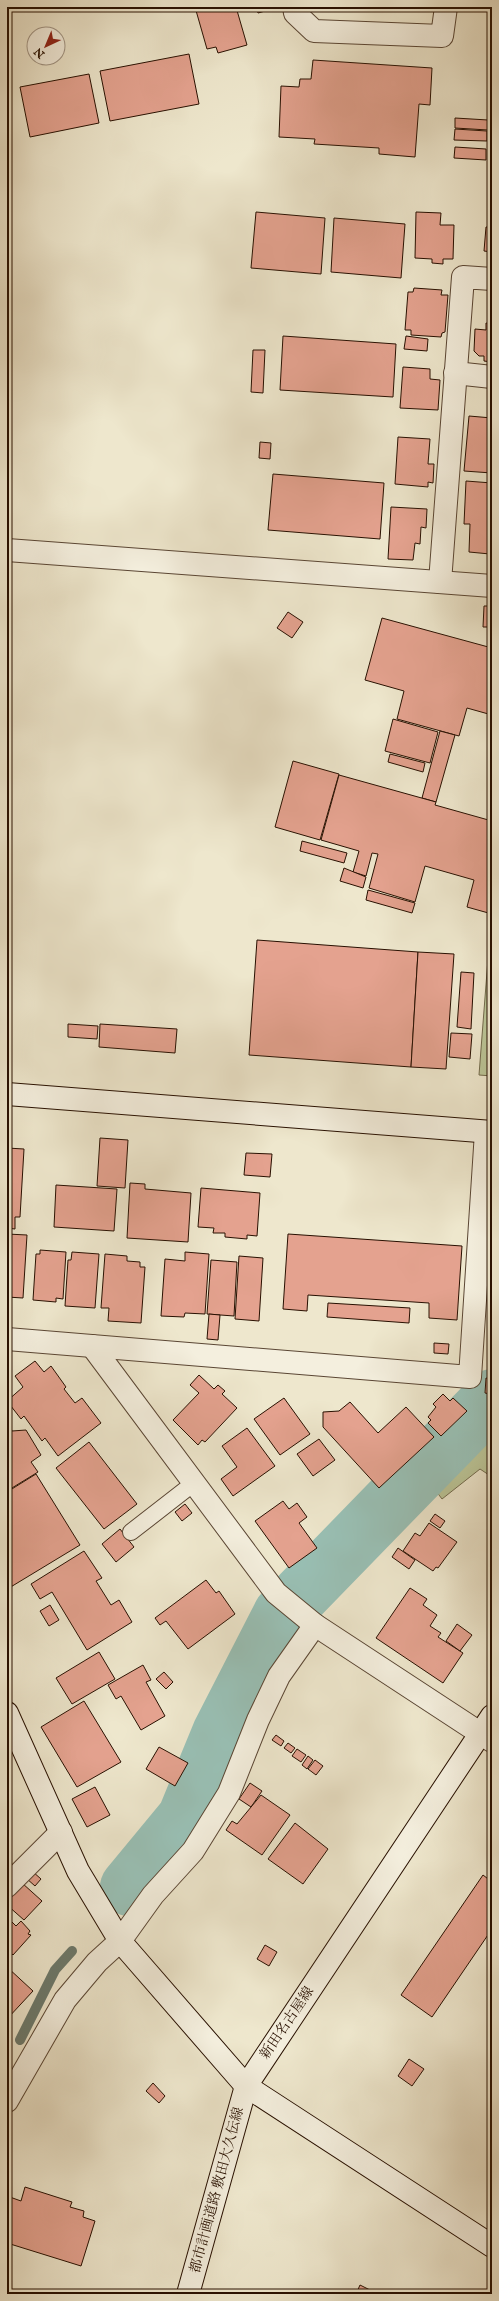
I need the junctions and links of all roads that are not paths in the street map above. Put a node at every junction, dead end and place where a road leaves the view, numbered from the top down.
1 (294, 7) edge
2 (446, 7) edge
3 (492, 279) edge
4 (455, 373) junction
5 (492, 377) edge
6 (7, 550) edge
7 (440, 582) junction
8 (492, 586) edge
9 (7, 1094) edge
10 (489, 1132) edge
11 (7, 1339) edge
12 (92, 1346) junction
13 (194, 1483) junction
14 (131, 1532) dead end
15 (311, 1621) junction
16 (7, 1713) edge
17 (488, 1730) edge
18 (61, 1832) junction
19 (7, 1886) edge
20 (120, 1941) junction
21 (246, 2086) junction
22 (7, 2101) edge
23 (492, 2246) edge
24 (188, 2294) edge

1 - 2 street
3 - 4 street
4 - 5 street
4 - 7 street
6 - 7 street
7 - 8 street
9 - 10 street
10 - 12 street
11 - 12 street
12 - 13 street
13 - 14 lane
13 - 15 street
15 - 17 street
15 - 20 street
16 - 18 street
17 - 21 street, 新田名古屋線
18 - 19 street
18 - 20 street
20 - 21 street
20 - 22 street
21 - 23 street
21 - 24 street, 都市計画道路 敷田大久伝線

